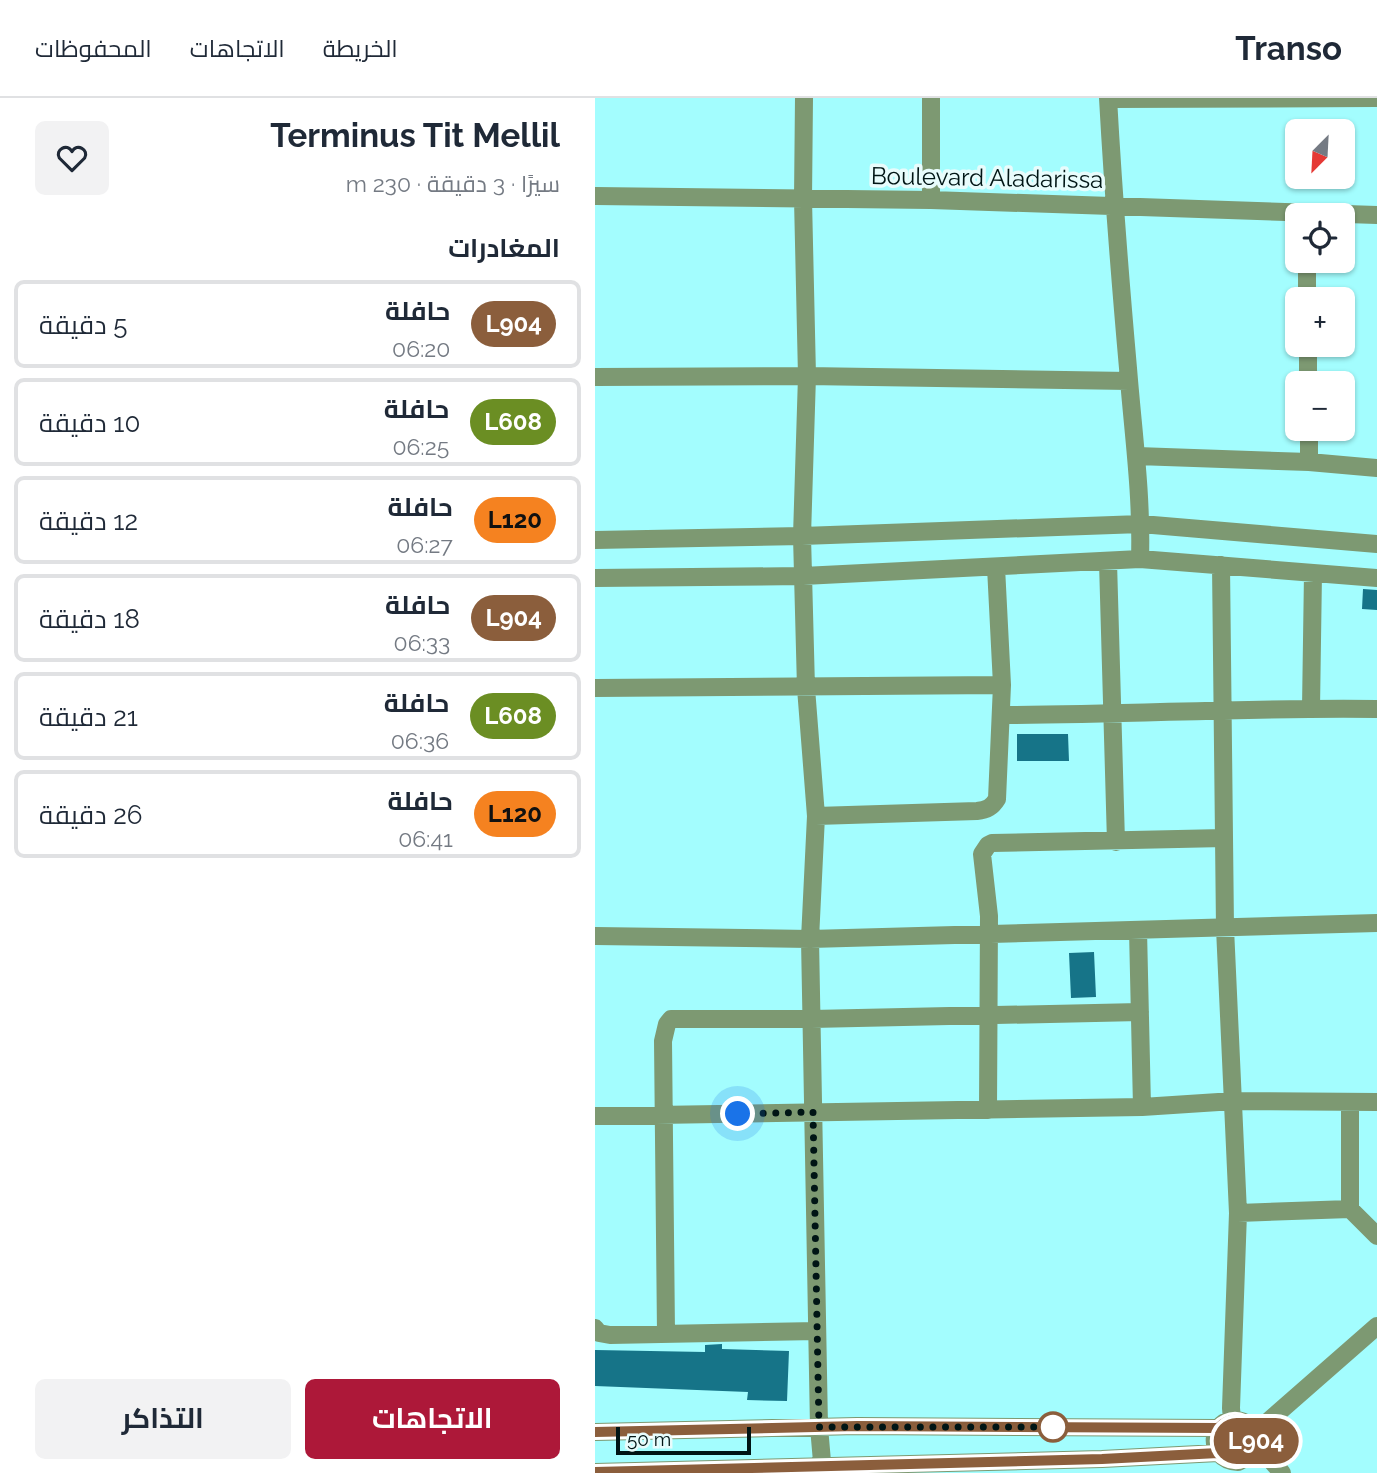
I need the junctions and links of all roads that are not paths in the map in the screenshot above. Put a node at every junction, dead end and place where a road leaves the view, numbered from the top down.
1 (804, 98) edge
2 (932, 98) edge
3 (1108, 98) edge
4 (1377, 98) edge
5 (595, 196) edge
6 (803, 199) junction
7 (931, 200) junction
8 (1113, 205) junction
9 (1285, 213) edge
10 (1355, 215) edge
11 (1377, 215) edge
12 (807, 376) junction
13 (595, 377) edge
14 (1129, 381) junction
15 (1309, 441) edge
16 (1137, 456) junction
17 (1309, 462) junction
18 (1377, 468) edge
19 (1141, 524) junction
20 (802, 536) junction
21 (595, 540) edge
22 (1377, 544) edge
23 (1140, 559) junction
24 (1108, 562) junction
25 (1221, 565) junction
26 (996, 567) junction
27 (1313, 573) junction
28 (803, 576) junction
29 (595, 578) edge
30 (1377, 578) edge
31 (1002, 685) junction
32 (595, 688) edge
33 (806, 688) junction
34 (1311, 708) junction
35 (1377, 709) edge
36 (1222, 711) junction
37 (1002, 715) junction
38 (1112, 715) junction
39 (816, 816) junction
40 (1224, 838) junction
41 (1116, 842) junction
42 (1377, 923) edge
43 (1225, 928) junction
44 (1138, 930) junction
45 (989, 934) junction
46 (595, 936) edge
47 (810, 939) junction
48 (1140, 1012) junction
49 (989, 1015) junction
50 (812, 1019) junction
51 (1234, 1101) junction
52 (1377, 1102) edge
53 (1350, 1103) junction
54 (1142, 1107) junction
55 (988, 1110) junction
56 (813, 1112) junction
57 (663, 1115) junction
58 (595, 1116) edge
59 (1350, 1209) junction
60 (1238, 1213) junction
61 (1377, 1236) edge
62 (1377, 1326) edge
63 (595, 1328) edge
64 (817, 1331) junction
65 (666, 1333) junction
66 (1225, 1424) junction
67 (819, 1427) junction
68 (595, 1432) edge
69 (1256, 1437) junction
70 (1218, 1453) junction
71 (1102, 1466) edge
72 (1242, 1467) edge
73 (823, 1470) edge
74 (595, 1472) edge
75 (1282, 1473) edge

1 - 6 street
2 - 7 street
3 - 4 street
3 - 8 street
5 - 6 street, Boulevard Aladarissa
6 - 7 street, Boulevard Aladarissa
6 - 12 street
7 - 8 street, Boulevard Aladarissa
8 - 9 street, Boulevard Aladarissa
8 - 14 street
10 - 11 street, Boulevard Aladarissa
12 - 13 street
12 - 14 street
12 - 20 street
14 - 16 street
15 - 17 street
16 - 17 street
16 - 19 street
17 - 18 street
19 - 20 street
19 - 22 street
19 - 23 street
20 - 21 street
20 - 28 street
23 - 24 street
23 - 25 street
24 - 26 street
24 - 38 street
25 - 27 street
25 - 36 street
26 - 28 street
26 - 31 street
27 - 30 street
27 - 34 street
28 - 29 street
28 - 33 street
31 - 33 street
31 - 37 street
32 - 33 street
33 - 39 street
34 - 35 street
34 - 36 street
36 - 38 street
36 - 40 street
37 - 38 street
37 - 39 street
38 - 41 street
39 - 47 street
40 - 41 street
40 - 43 street
41 - 45 street
42 - 43 street
43 - 44 street
43 - 51 street
44 - 45 street
44 - 48 street
45 - 47 street
45 - 49 street
46 - 47 street
47 - 50 street
48 - 49 street
48 - 54 street
49 - 50 street
49 - 55 street
50 - 56 street
50 - 57 street
51 - 53 street
51 - 54 street
51 - 60 street
52 - 53 street
53 - 59 street
54 - 55 street
55 - 56 street
56 - 57 street
56 - 64 street
57 - 58 street
57 - 65 street
59 - 60 street
59 - 61 street
60 - 66 street
62 - 69 street
63 - 65 street
64 - 65 street
64 - 67 street
66 - 67 street
66 - 69 street
66 - 70 street
67 - 68 street
67 - 73 street
69 - 72 street
69 - 75 street
70 - 71 street
70 - 72 street
71 - 73 street
73 - 74 street

